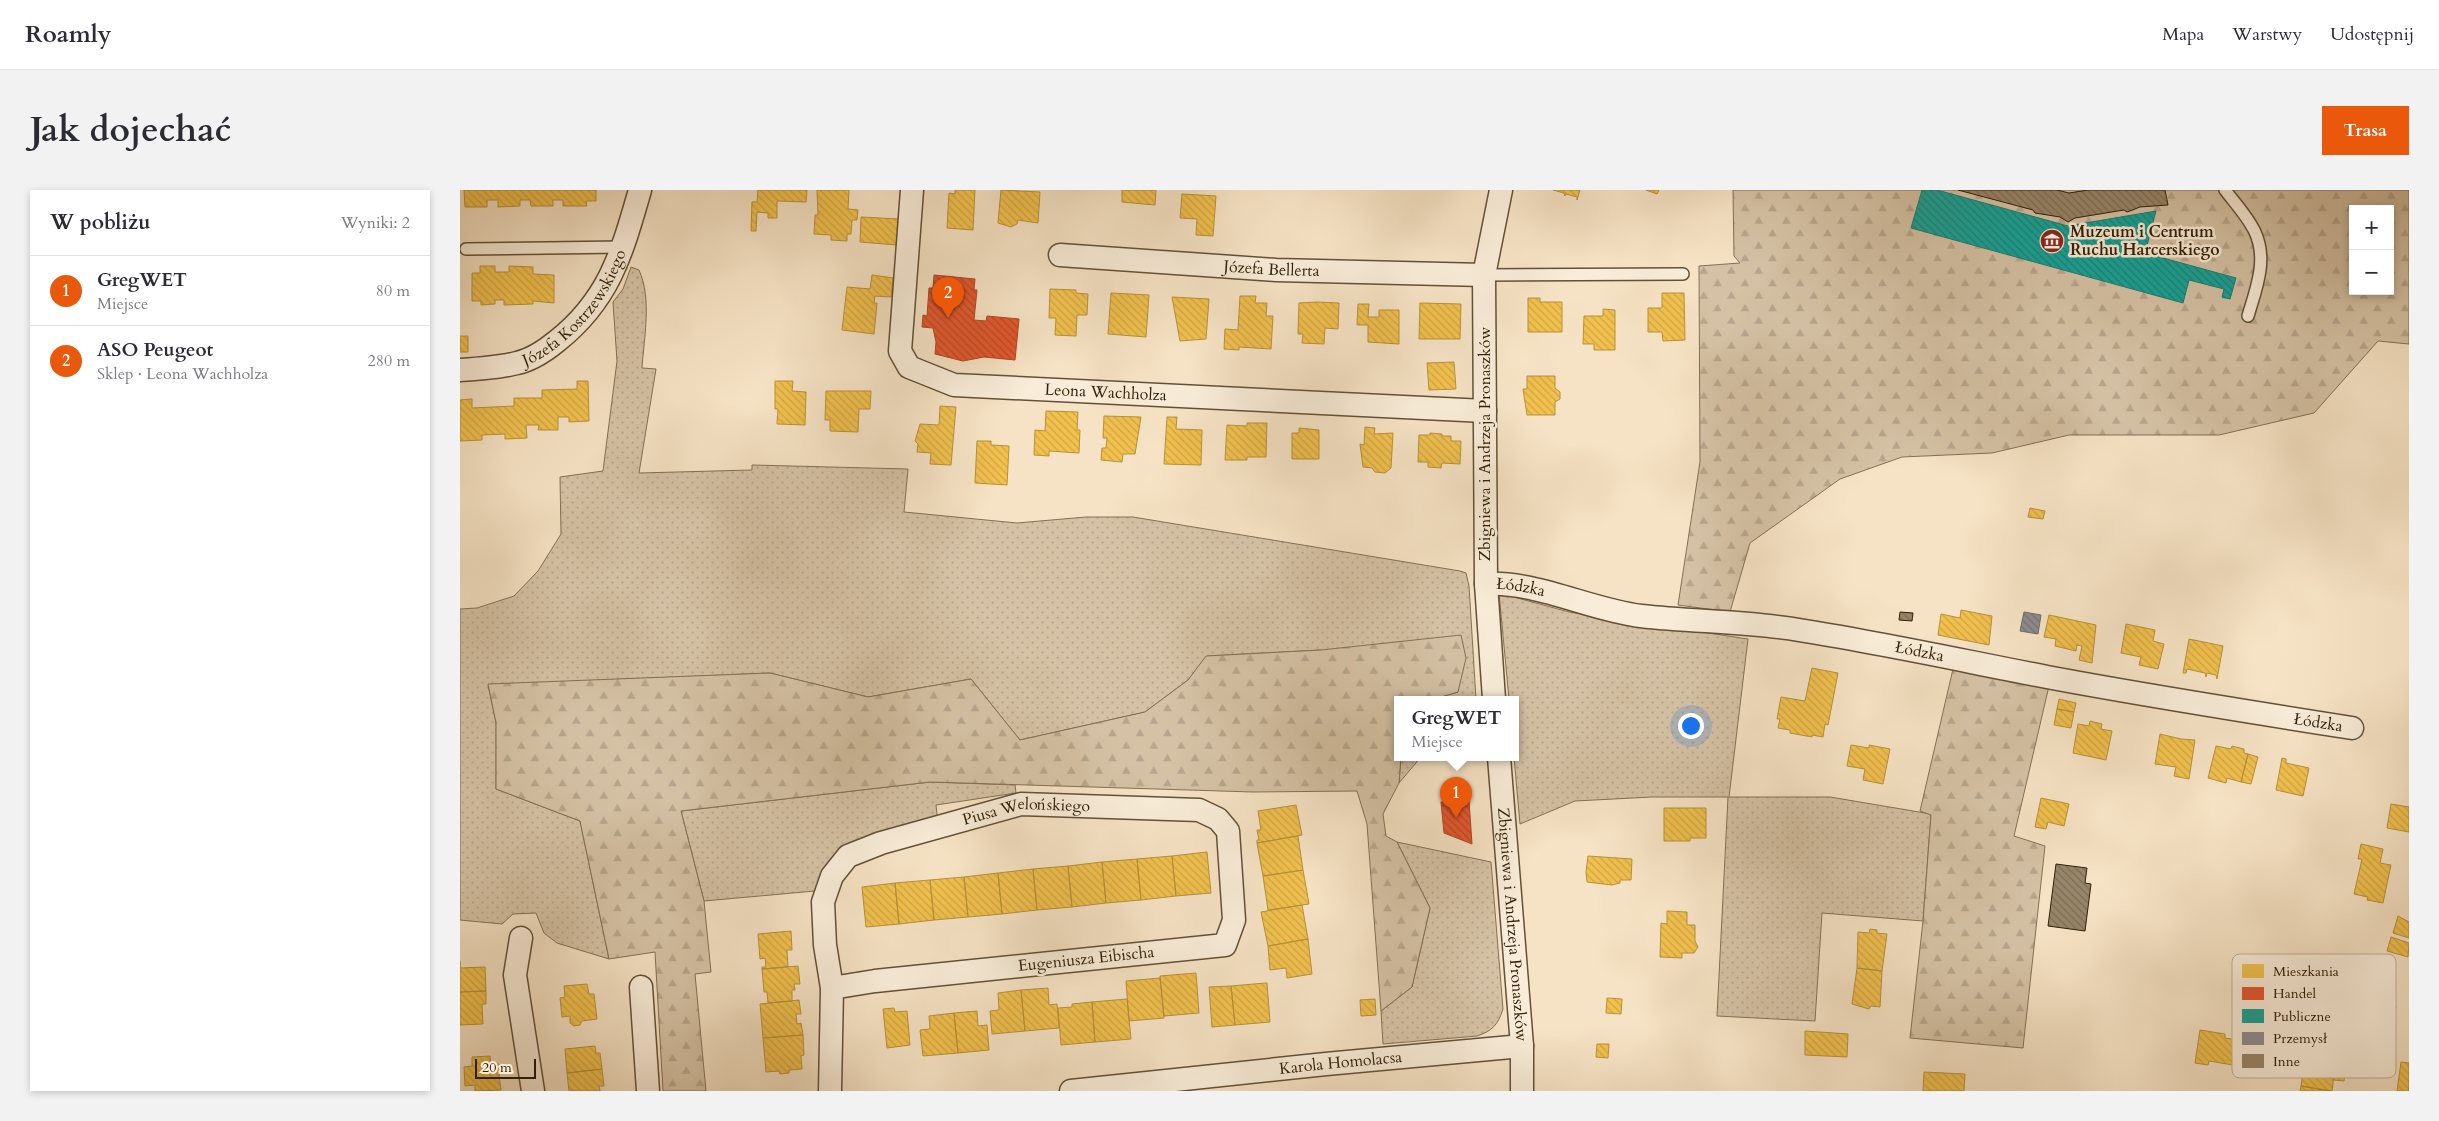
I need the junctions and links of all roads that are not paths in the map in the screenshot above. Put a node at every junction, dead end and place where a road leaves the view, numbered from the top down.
1 (640, 190) edge
2 (912, 190) edge
3 (1501, 190) edge
4 (2225, 190) edge
5 (623, 247) junction
6 (466, 249) dead end
7 (1060, 255) dead end
8 (1683, 274) dead end
9 (1484, 275) junction
10 (2248, 316) dead end
11 (460, 370) edge
12 (1485, 411) junction
13 (1486, 584) junction
14 (1494, 696) edge
15 (2352, 728) dead end
16 (1499, 761) edge
17 (1228, 832) joint
18 (520, 938) dead end
19 (641, 987) dead end
20 (832, 988) junction
21 (1522, 1046) junction
22 (533, 1091) edge
23 (648, 1091) edge
24 (830, 1091) edge
25 (1071, 1091) edge
26 (1522, 1091) edge

1 - 5 street, Józefa Kostrzewskiego
2 - 12 street, Leona Wachholza
3 - 9 street, Zbigniewa i Andrzeja Pronaszków
4 - 10 lane
5 - 6 lane
5 - 11 street, Józefa Kostrzewskiego
7 - 9 street, Józefa Bellerta
8 - 9 lane
9 - 12 street, Zbigniewa i Andrzeja Pronaszków
12 - 13 street, Zbigniewa i Andrzeja Pronaszków
13 - 14 street, Zbigniewa i Andrzeja Pronaszków
13 - 15 street, Łódzka
16 - 21 street, Zbigniewa i Andrzeja Pronaszków
17 - 20 street, Eugeniusza Eibischa
17 - 20 street, Piusa Welońskiego
18 - 22 street
19 - 23 street
20 - 24 street, Piusa Welońskiego
21 - 25 street, Karola Homolacsa
21 - 26 street, Zbigniewa i Andrzeja Pronaszków

